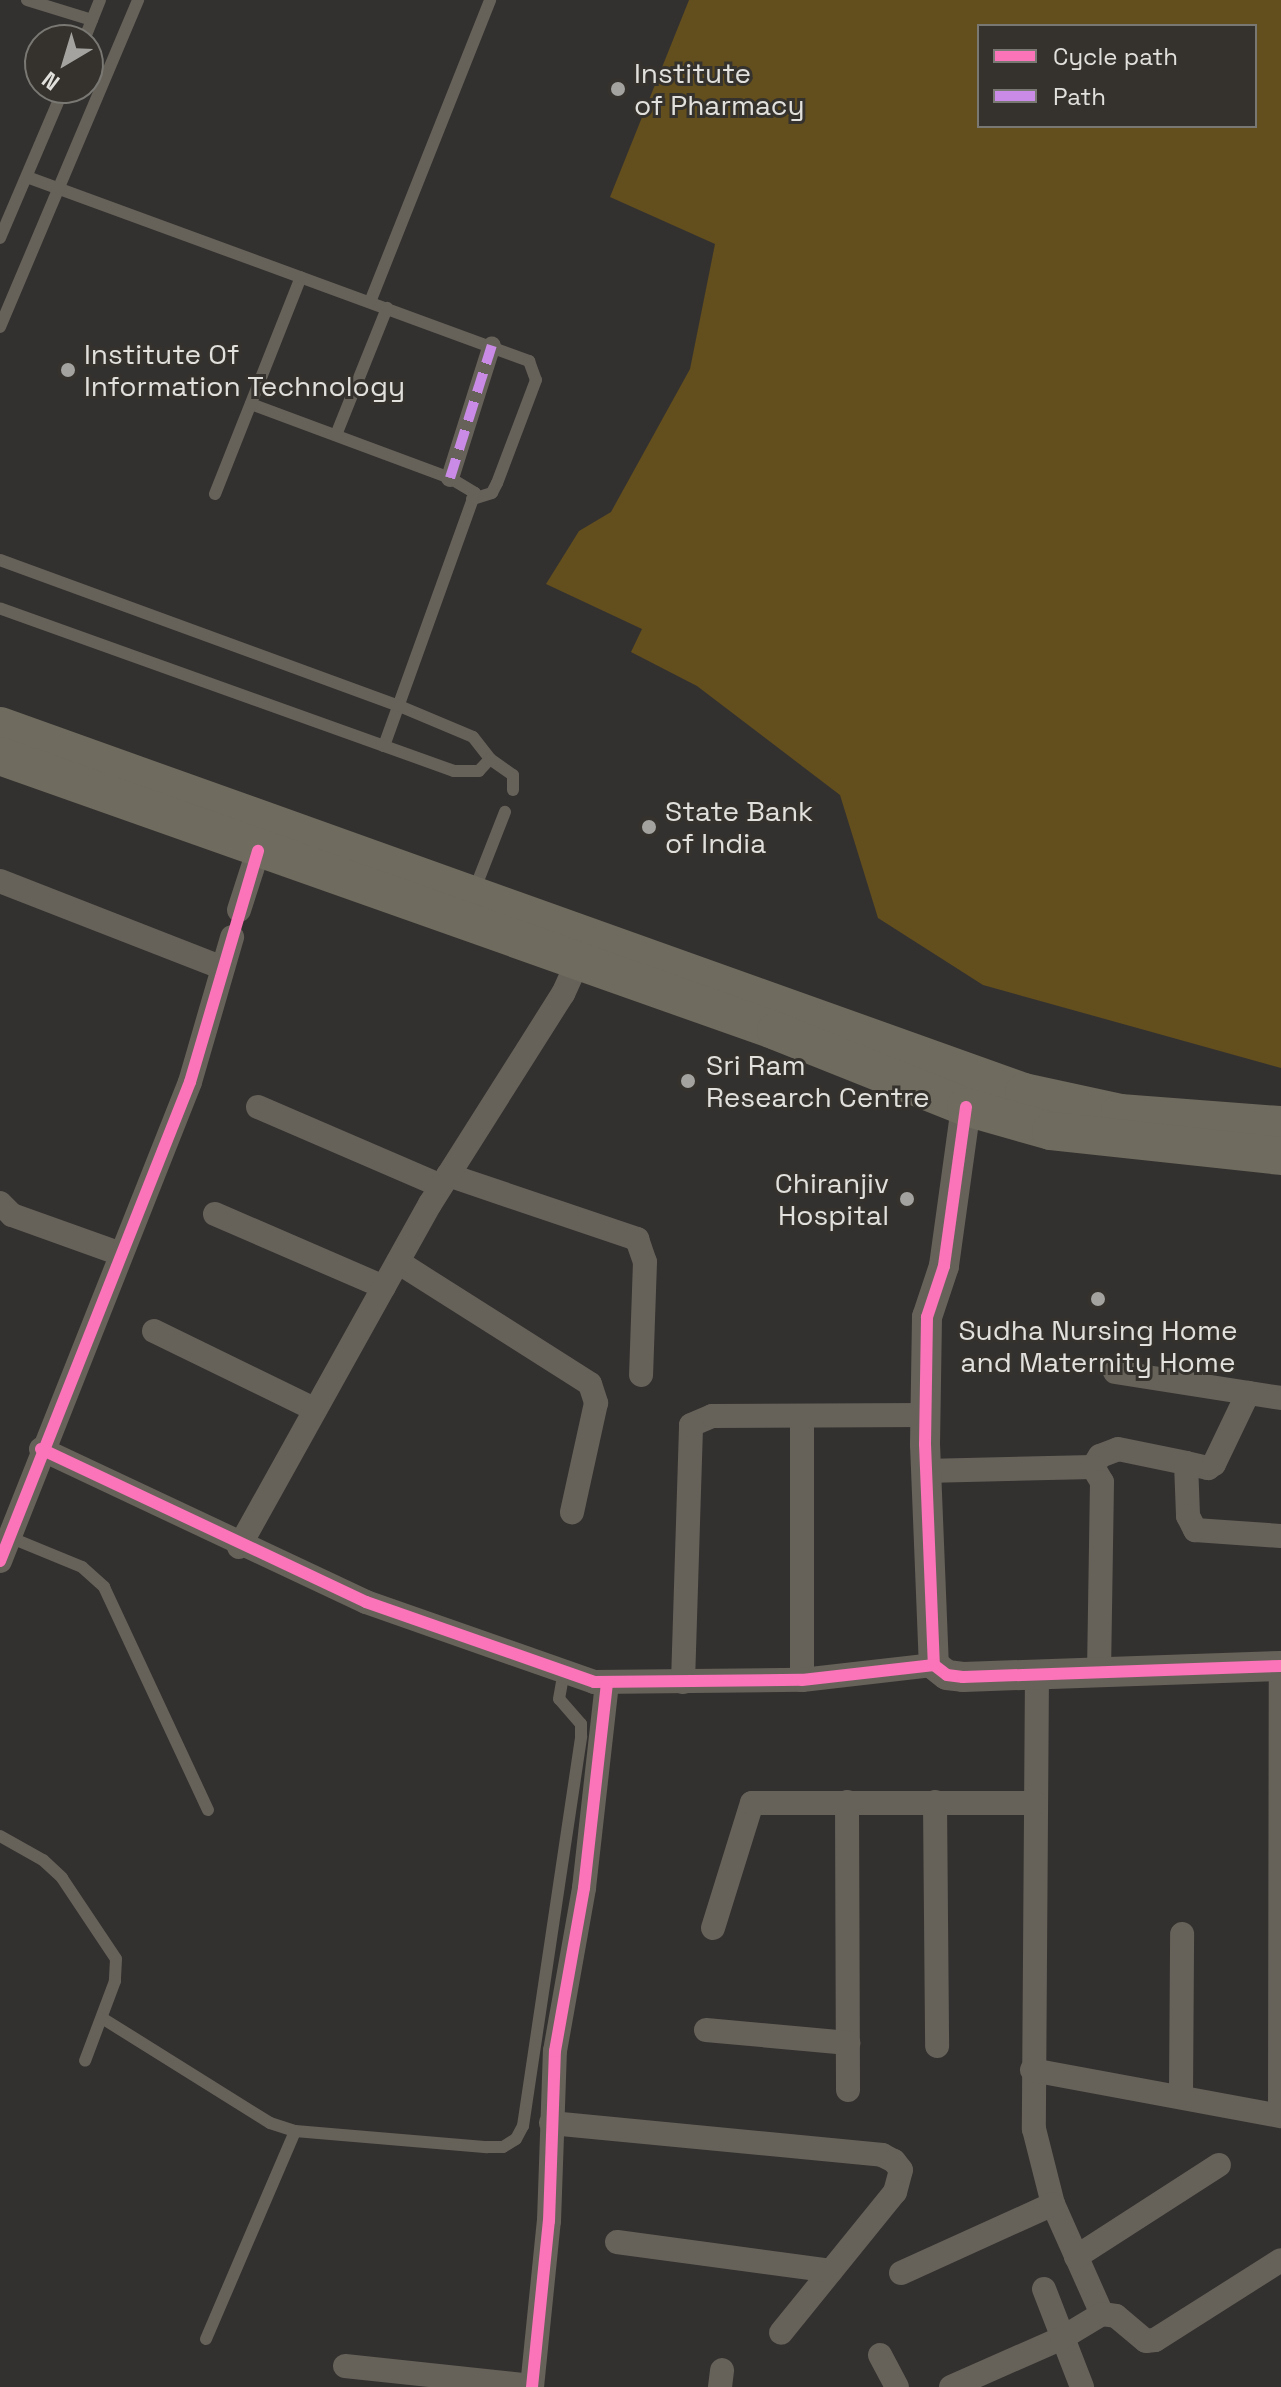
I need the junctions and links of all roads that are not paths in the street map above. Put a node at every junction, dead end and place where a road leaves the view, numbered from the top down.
1 (27, 0) edge
2 (100, 0) edge
3 (138, 0) edge
4 (490, 0) edge
5 (92, 20) junction
6 (90, 24) edge
7 (57, 104) edge
8 (27, 177) junction
9 (61, 190) junction
10 (0, 238) edge
11 (301, 277) junction
12 (370, 302) junction
13 (387, 308) junction
14 (0, 327) edge
15 (492, 345) junction
16 (251, 404) junction
17 (336, 435) junction
18 (450, 478) junction
19 (215, 494) dead end
20 (472, 499) junction
21 (0, 560) edge
22 (0, 608) edge
23 (397, 705) junction
24 (0, 726) edge
25 (384, 746) junction
26 (0, 756) edge
27 (490, 759) junction
28 (513, 790) dead end
29 (505, 812) dead end
30 (258, 851) junction
31 (0, 881) edge
32 (473, 894) junction
33 (239, 910) dead end
34 (232, 937) dead end
35 (584, 948) junction
36 (223, 968) junction
37 (258, 1107) dead end
38 (966, 1107) junction
39 (1281, 1125) edge
40 (1281, 1156) edge
41 (445, 1180) junction
42 (0, 1203) edge
43 (215, 1214) dead end
44 (121, 1254) junction
45 (398, 1262) junction
46 (384, 1287) junction
47 (154, 1331) dead end
48 (1115, 1372) dead end
49 (641, 1375) dead end
50 (1248, 1393) junction
51 (1281, 1398) edge
52 (314, 1409) junction
53 (926, 1415) junction
54 (802, 1416) junction
55 (41, 1449) junction
56 (1186, 1463) junction
57 (1093, 1467) junction
58 (925, 1471) junction
59 (572, 1512) dead end
60 (5, 1535) edge
61 (1281, 1536) edge
62 (239, 1547) junction
63 (0, 1561) edge
64 (934, 1665) junction
65 (1281, 1666) edge
66 (1099, 1671) junction
67 (564, 1672) junction
68 (1037, 1672) junction
69 (802, 1680) junction
70 (607, 1682) junction
71 (683, 1682) junction
72 (847, 1802) junction
73 (935, 1802) junction
74 (1035, 1803) junction
75 (208, 1810) dead end
76 (0, 1836) edge
77 (713, 1928) dead end
78 (1182, 1934) dead end
79 (102, 2018) junction
80 (706, 2030) dead end
81 (848, 2043) junction
82 (937, 2046) dead end
83 (85, 2061) dead end
84 (1032, 2070) junction
85 (848, 2090) dead end
86 (1181, 2094) junction
87 (1281, 2116) edge
88 (551, 2123) junction
89 (295, 2131) junction
90 (1219, 2165) dead end
91 (1053, 2204) junction
92 (617, 2242) dead end
93 (1076, 2257) junction
94 (1281, 2260) edge
95 (831, 2271) junction
96 (901, 2273) dead end
97 (1044, 2289) dead end
98 (1102, 2314) junction
99 (781, 2333) dead end
100 (1062, 2338) junction
101 (206, 2339) dead end
102 (880, 2355) dead end
103 (345, 2366) dead end
104 (532, 2386) edge
105 (958, 2386) edge
106 (897, 2387) edge
107 (1082, 2387) edge

1 - 5 lane
2 - 5 lane
3 - 9 lane
4 - 12 lane
5 - 6 lane
7 - 8 lane
8 - 9 lane
8 - 10 lane
9 - 11 lane
9 - 14 lane
11 - 12 lane
11 - 16 lane
12 - 13 lane
13 - 15 lane
13 - 17 lane
15 - 18 street
15 - 20 lane
16 - 17 lane
16 - 19 lane
17 - 18 lane
18 - 20 lane
20 - 23 lane
21 - 23 lane
22 - 25 lane
23 - 25 lane
23 - 27 lane
24 - 32 main road
25 - 27 lane
26 - 30 main road
27 - 28 lane
29 - 32 lane
30 - 33 street
30 - 35 main road
31 - 36 street
32 - 35 main road
34 - 36 street
35 - 38 main road
35 - 39 main road
35 - 41 street
36 - 44 street
37 - 41 street
38 - 40 main road
38 - 53 street
41 - 45 street
41 - 49 street
42 - 44 street
43 - 46 street
44 - 55 street
45 - 46 street
45 - 59 street
46 - 52 street
47 - 52 street
48 - 50 street
50 - 51 street
50 - 56 street
52 - 62 street
53 - 54 street
53 - 58 street
54 - 69 street
54 - 71 street
55 - 60 street
55 - 62 street
56 - 57 street
56 - 61 street
57 - 58 street
57 - 66 street
58 - 64 street
60 - 63 street
60 - 75 lane
62 - 67 street
64 - 68 street
64 - 69 street
65 - 66 street
65 - 87 street
66 - 68 street
67 - 70 street
67 - 89 lane
68 - 74 street
69 - 71 street
70 - 71 street
70 - 88 street
72 - 73 street
72 - 77 street
72 - 81 street
73 - 74 street
73 - 82 street
74 - 84 street
76 - 79 lane
78 - 86 street
79 - 83 lane
79 - 89 lane
80 - 81 street
81 - 85 street
84 - 86 street
84 - 91 street
86 - 87 street
88 - 95 street
88 - 104 street
89 - 101 lane
90 - 93 street
91 - 93 street
91 - 96 street
92 - 95 street
93 - 98 street
94 - 98 street
95 - 99 street
97 - 100 street
98 - 100 street
100 - 105 street
100 - 107 street
102 - 106 street
103 - 104 street

